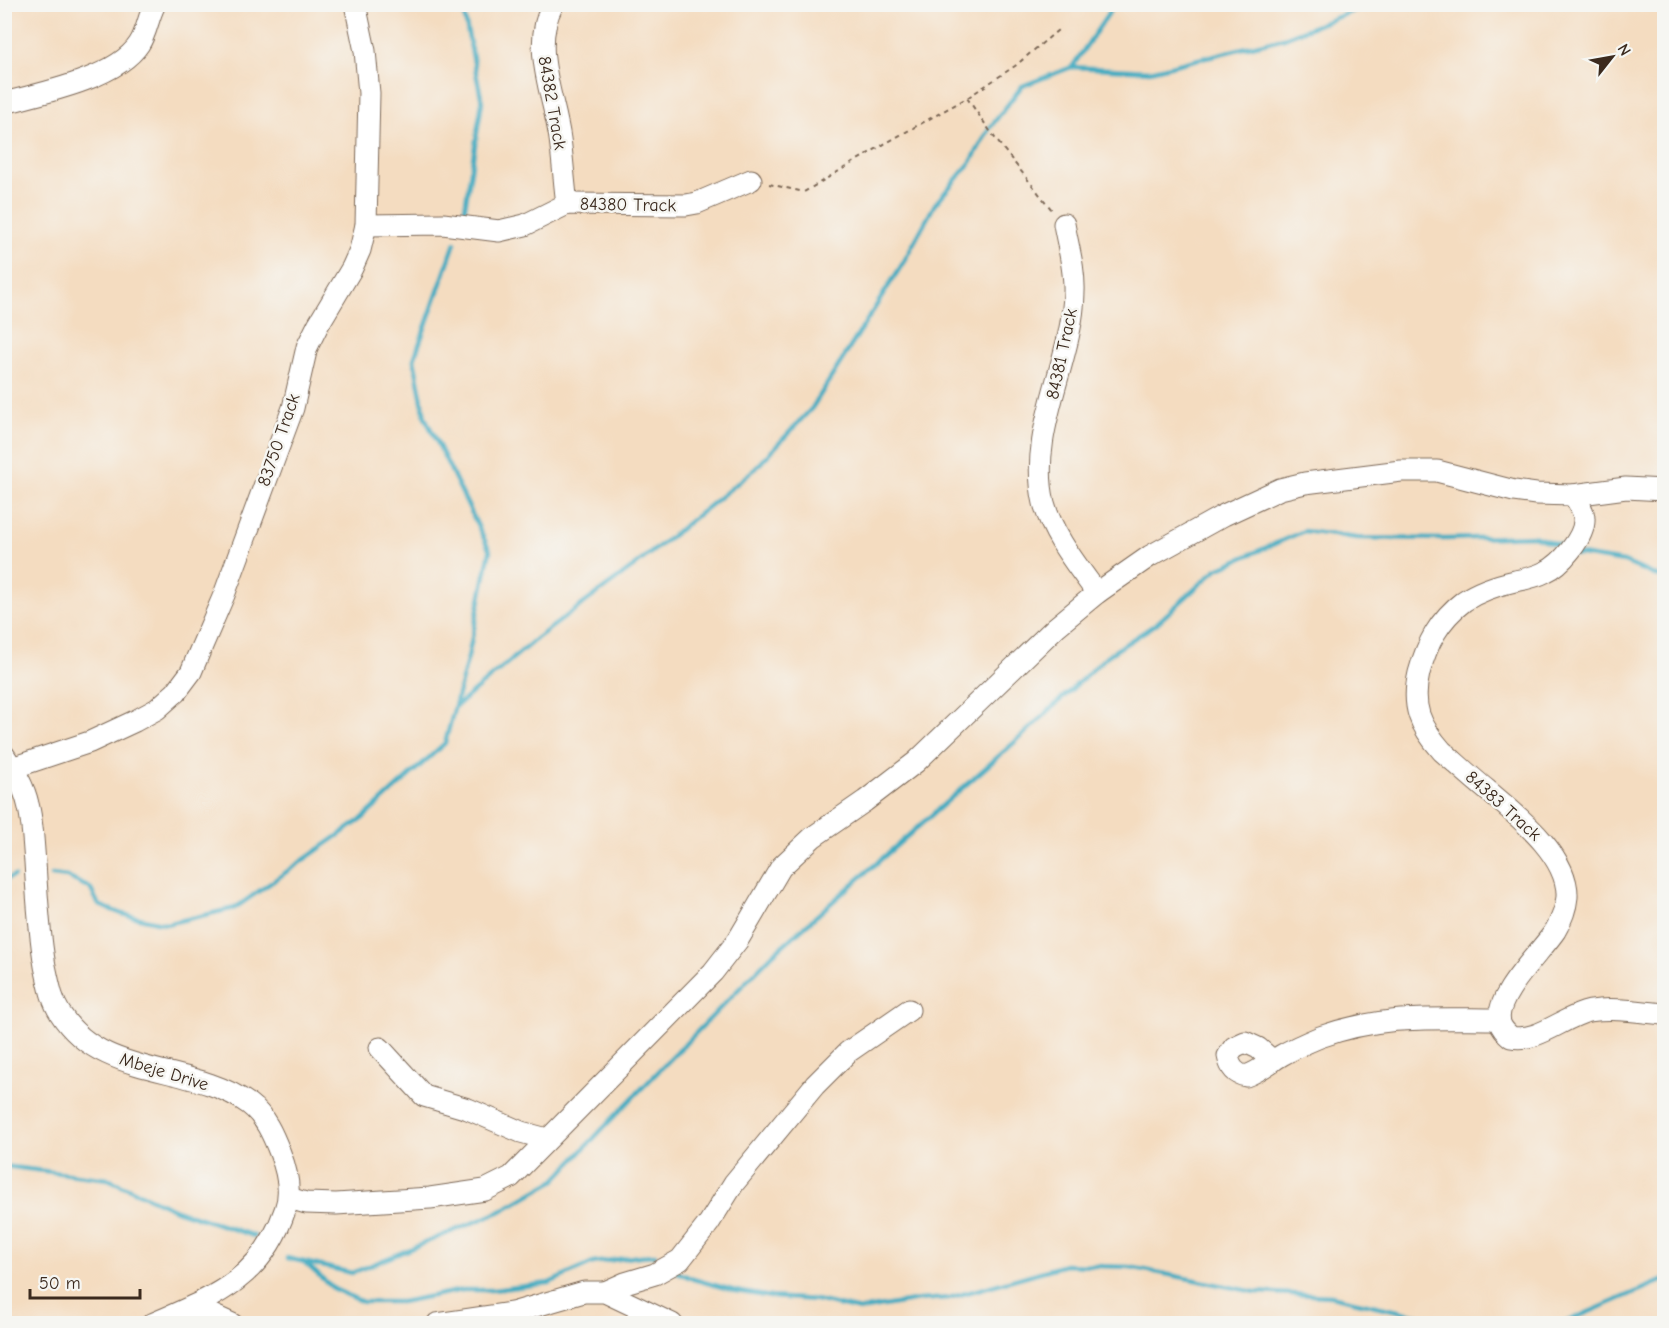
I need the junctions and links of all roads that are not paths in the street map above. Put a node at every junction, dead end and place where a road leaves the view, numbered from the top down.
1 (155, 4) edge
2 (355, 4) edge
3 (553, 4) edge
4 (4, 103) edge
5 (751, 180) road end
6 (567, 204) junction
7 (1064, 224) road end
8 (366, 225) junction
9 (1665, 490) edge
10 (1573, 495) junction
11 (1097, 593) junction
12 (8, 761) edge
13 (909, 1010) dead end
14 (1665, 1014) edge
15 (1499, 1020) junction
16 (380, 1048) dead end
17 (1273, 1061) dead end
18 (547, 1139) junction
19 (290, 1198) junction
20 (605, 1292) junction
21 (202, 1314) edge
22 (152, 1323) edge
23 (232, 1323) edge
24 (436, 1323) edge
25 (672, 1323) edge

1 - 4 street
2 - 8 street, 83750 Track
3 - 6 street, 84382 Track
5 - 6 street, 84380 Track
6 - 8 street, 84380 Track
7 - 11 street, 84381 Track
8 - 12 street, 83750 Track
9 - 10 street
10 - 11 street
10 - 15 street, 84383 Track
11 - 18 street
12 - 19 street, Mbeje Drive
13 - 20 street
14 - 15 street
15 - 17 street
16 - 18 street
18 - 19 street
19 - 21 street
20 - 24 street
20 - 25 street
21 - 22 street
21 - 23 street

